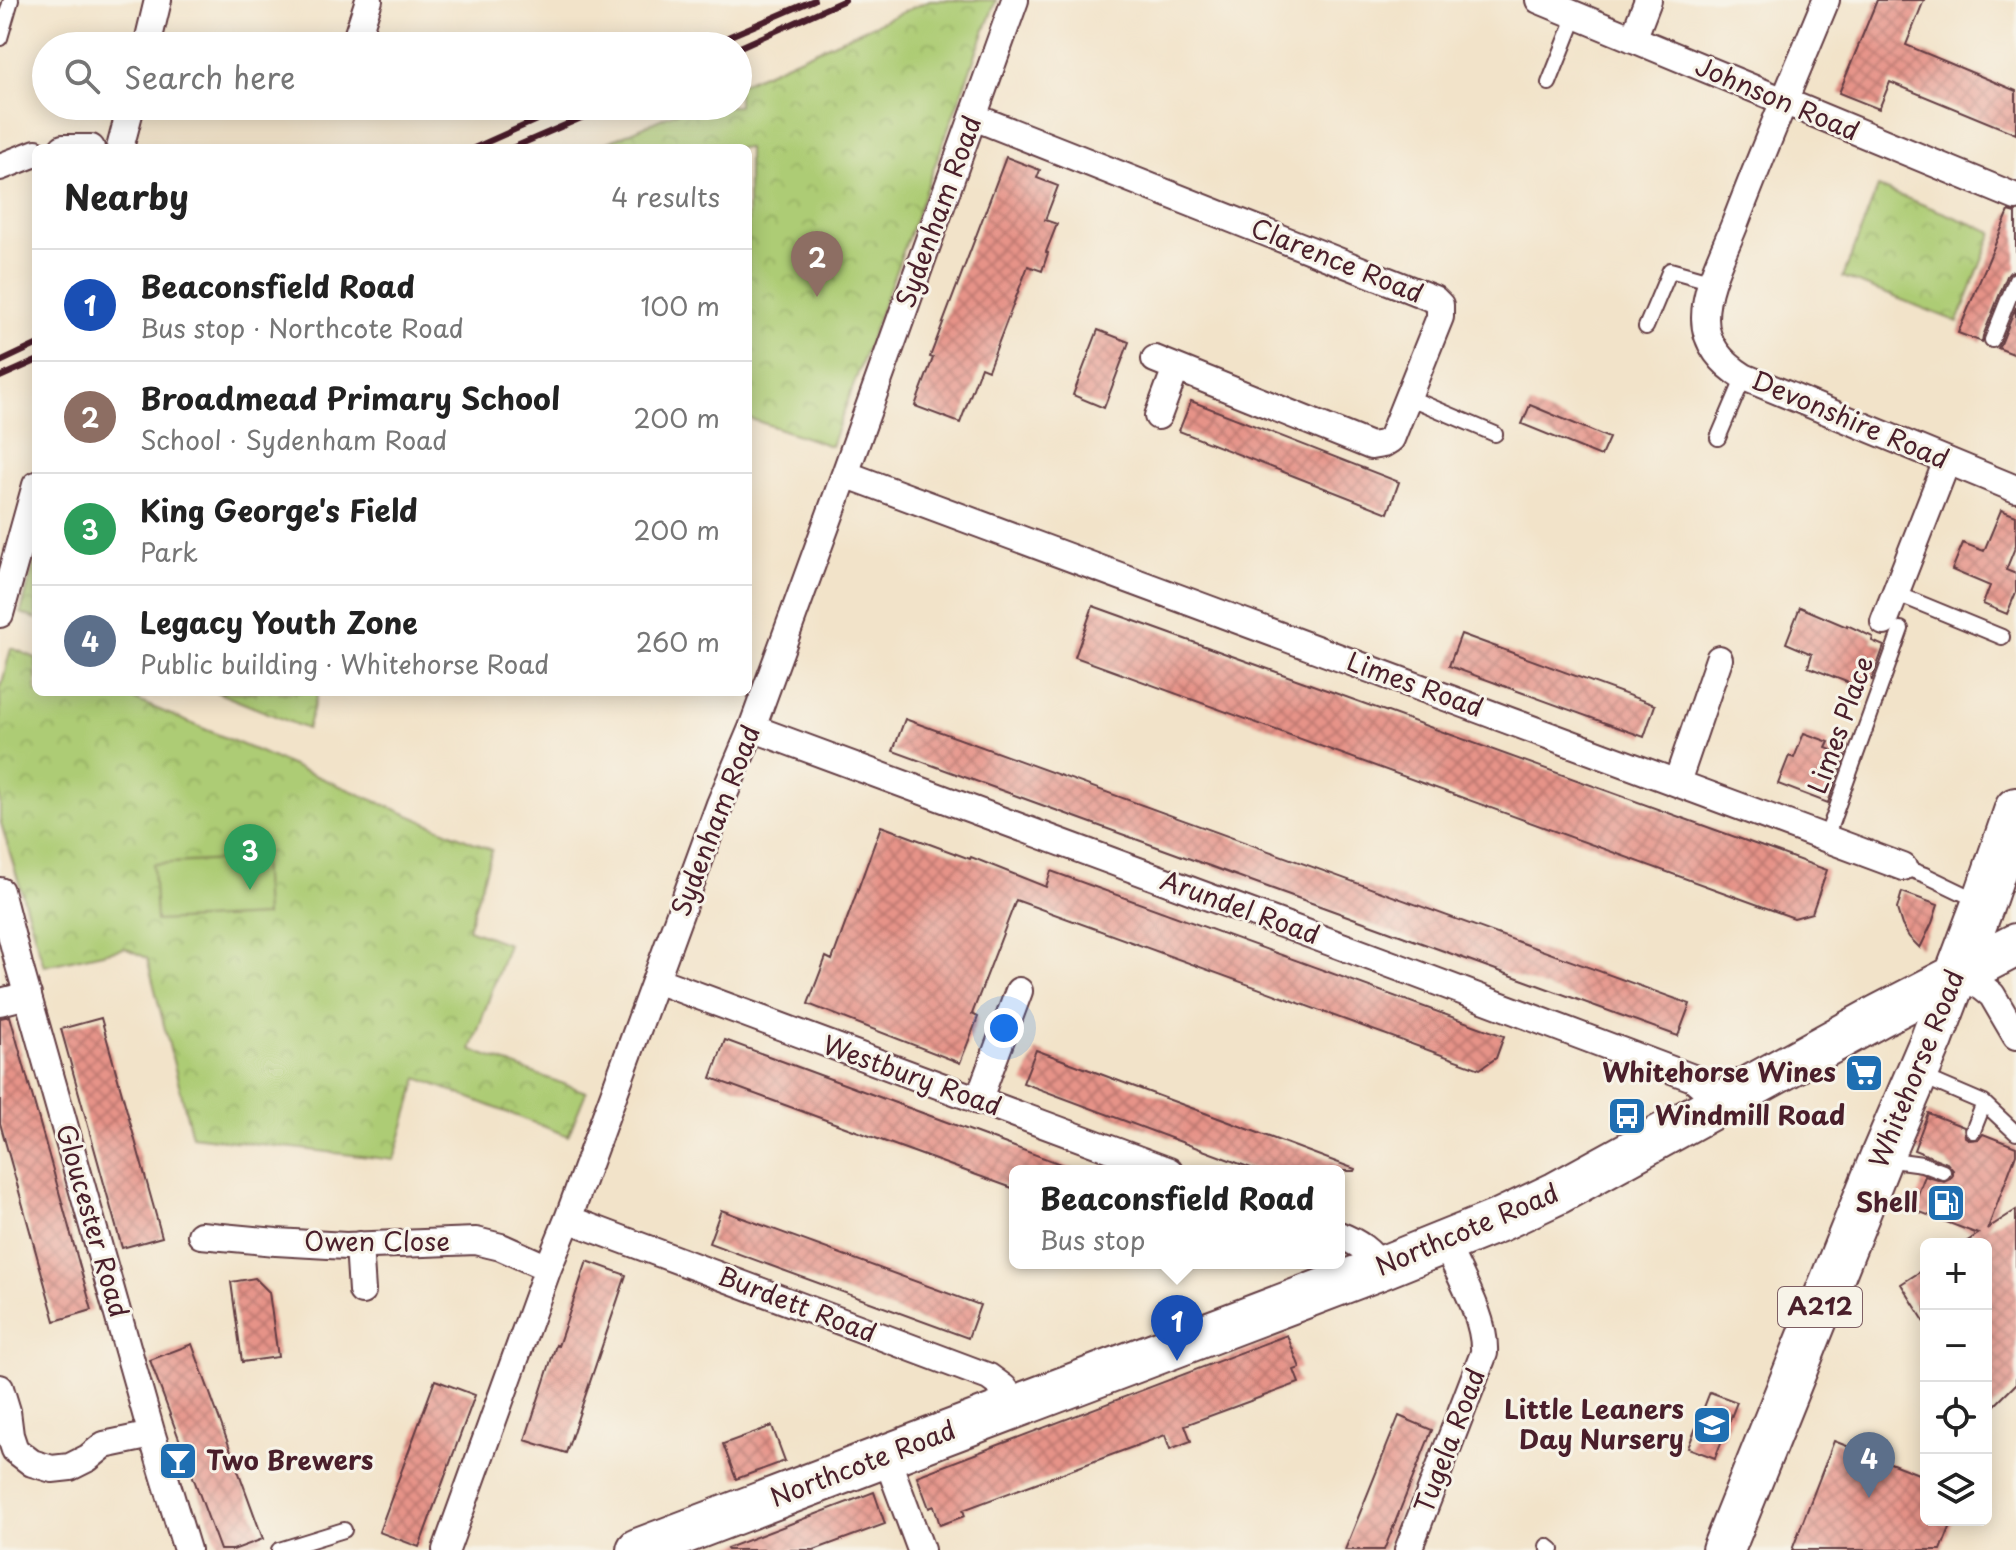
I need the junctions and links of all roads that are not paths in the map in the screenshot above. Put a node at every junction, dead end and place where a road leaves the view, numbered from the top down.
1 (11, 0) edge
2 (158, 0) edge
3 (369, 0) edge
4 (1015, 0) edge
5 (1539, 0) edge
6 (1648, 0) edge
7 (1826, 0) edge
8 (1576, 15) junction
9 (150, 32) edge
10 (359, 32) edge
11 (0, 38) edge
12 (1633, 39) junction
13 (1549, 83) dead end
14 (1784, 101) junction
15 (974, 117) junction
16 (127, 120) edge
17 (121, 144) edge
18 (32, 155) edge
19 (0, 167) edge
20 (2016, 197) edge
21 (2016, 280) edge
22 (1713, 282) junction
23 (1646, 327) dead end
24 (1992, 340) dead end
25 (1744, 377) junction
26 (1408, 397) junction
27 (1158, 416) dead end
28 (1495, 434) dead end
29 (1718, 438) dead end
30 (1947, 461) junction
31 (845, 474) junction
32 (2016, 489) edge
33 (32, 499) edge
34 (1895, 593) junction
35 (0, 614) edge
36 (1892, 626) joint
37 (2002, 637) dead end
38 (1719, 659) dead end
39 (752, 728) junction
40 (1677, 782) junction
41 (2016, 809) edge
42 (1826, 838) junction
43 (1903, 867) joint
44 (0, 891) edge
45 (1983, 904) junction
46 (2016, 945) edge
47 (1957, 975) junction
48 (656, 980) junction
49 (1019, 991) dead end
50 (28, 995) junction
51 (0, 1002) edge
52 (1876, 1018) junction
53 (2016, 1036) edge
54 (1919, 1070) junction
55 (978, 1101) junction
56 (1984, 1103) junction
57 (1716, 1105) junction
58 (1973, 1131) dead end
59 (2016, 1133) edge
60 (1881, 1158) junction
61 (1153, 1165) edge
62 (1943, 1172) dead end
63 (568, 1219) junction
64 (201, 1235) dead end
65 (1345, 1238) edge
66 (1445, 1243) junction
67 (359, 1245) junction
68 (548, 1268) junction
69 (1381, 1268) junction
70 (362, 1291) dead end
71 (0, 1388) edge
72 (1017, 1405) junction
73 (152, 1435) junction
74 (886, 1456) junction
75 (344, 1530) dead end
76 (187, 1550) edge
77 (279, 1550) edge
78 (446, 1550) edge
79 (638, 1550) edge
80 (921, 1550) edge
81 (1408, 1550) edge
82 (1723, 1550) edge

1 - 11 lane
2 - 9 street
3 - 10 street
4 - 15 street, Sydenham Road
5 - 8 street, Johnson Road
6 - 12 street
7 - 14 street, Devonshire Road
8 - 12 street, Johnson Road
8 - 13 lane
12 - 14 street, Johnson Road
14 - 20 street, Johnson Road
14 - 22 street, Devonshire Road
15 - 26 street, Clarence Road
15 - 31 street, Sydenham Road
16 - 17 street
18 - 19 street
21 - 24 lane
22 - 23 lane
22 - 25 street, Devonshire Road
25 - 29 lane
25 - 30 street, Devonshire Road
26 - 27 street, Clarence Road
26 - 28 lane
30 - 32 street, Devonshire Road
30 - 34 street
31 - 39 street, Sydenham Road
31 - 40 street, Limes Road
33 - 35 street
34 - 36 street
34 - 37 lane
36 - 42 lane, Limes Place
38 - 40 street
39 - 48 street, Sydenham Road
39 - 57 street, Arundel Road
40 - 42 street, Limes Road
41 - 45 main road, Whitehorse Road / A212
42 - 43 street, Limes Road
43 - 45 lane, Limes Road
44 - 50 street, Gloucester Road
45 - 47 main road, Whitehorse Road / A212
46 - 47 main road
47 - 52 main road, Northcote Road
47 - 53 street
47 - 54 main road, Whitehorse Road / A212
48 - 55 street, Westbury Road
48 - 63 street, Sydenham Road
49 - 55 street
50 - 51 street
50 - 73 street, Gloucester Road
52 - 54 main road
52 - 57 main road, Northcote Road
54 - 56 lane
54 - 60 main road, Whitehorse Road / A212
55 - 61 street, Westbury Road
56 - 58 lane
56 - 59 lane
57 - 66 main road, Northcote Road
60 - 62 lane
60 - 82 main road, Whitehorse Road / A212
63 - 68 street, Sydenham Road
63 - 72 street, Burdett Road
64 - 67 street, Owen Close
65 - 69 street
66 - 69 main road, Northcote Road
66 - 81 street, Tugela Road
67 - 68 street, Owen Close
67 - 70 street
68 - 78 street, Sydenham Road
69 - 72 main road, Northcote Road
71 - 73 street
72 - 74 main road, Northcote Road
73 - 76 street, Gloucester Road
74 - 79 main road, Northcote Road
74 - 80 street
75 - 77 lane

